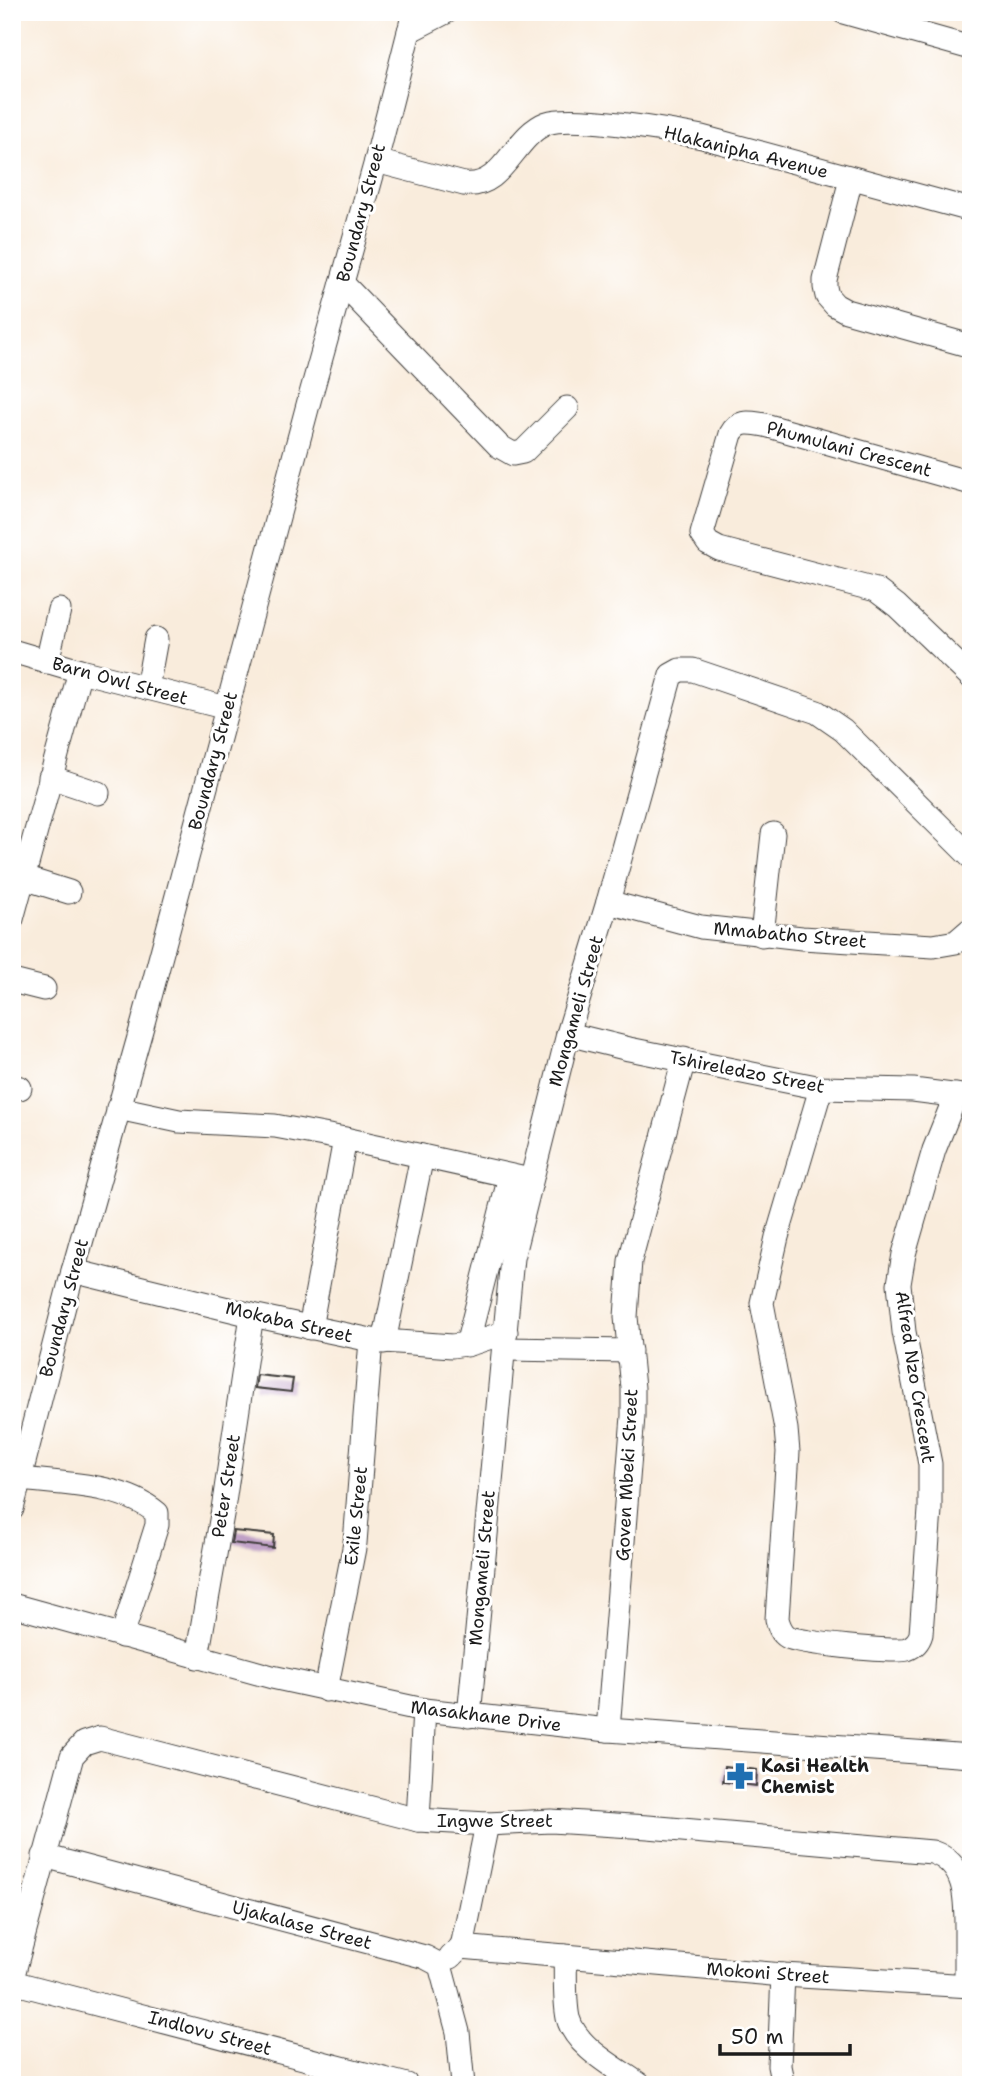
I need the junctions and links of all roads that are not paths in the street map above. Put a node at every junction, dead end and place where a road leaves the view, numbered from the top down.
1 (446, 12) edge
2 (843, 12) edge
3 (412, 22) edge
4 (971, 48) edge
5 (376, 161) junction
6 (850, 179) junction
7 (971, 210) edge
8 (342, 283) junction
9 (971, 346) edge
10 (567, 408) dead end
11 (971, 483) edge
12 (59, 610) dead end
13 (156, 639) dead end
14 (14, 656) edge
15 (47, 662) junction
16 (80, 671) junction
17 (971, 677) edge
18 (147, 688) junction
19 (227, 708) junction
20 (50, 777) junction
21 (98, 793) dead end
22 (773, 834) dead end
23 (22, 837) edge
24 (971, 857) edge
25 (24, 878) junction
26 (69, 892) dead end
27 (608, 902) junction
28 (12, 919) edge
29 (971, 929) edge
30 (762, 935) junction
31 (12, 981) edge
32 (44, 989) dead end
33 (568, 1034) junction
34 (684, 1059) junction
35 (821, 1088) junction
36 (963, 1096) edge
37 (118, 1108) junction
38 (345, 1139) junction
39 (422, 1156) junction
40 (520, 1178) junction
41 (73, 1271) junction
42 (252, 1315) junction
43 (310, 1328) junction
44 (505, 1340) junction
45 (377, 1341) junction
46 (467, 1345) junction
47 (630, 1351) junction
48 (20, 1479) junction
49 (12, 1509) edge
50 (12, 1605) edge
51 (122, 1636) junction
52 (197, 1657) junction
53 (326, 1690) junction
54 (424, 1710) junction
55 (469, 1716) junction
56 (608, 1730) junction
57 (971, 1756) edge
58 (418, 1820) junction
59 (487, 1824) junction
60 (44, 1856) junction
61 (461, 1947) junction
62 (565, 1956) junction
63 (440, 1965) junction
64 (783, 1975) junction
65 (12, 1980) edge
66 (968, 1986) edge
67 (407, 2085) edge
68 (463, 2085) edge
69 (640, 2085) edge
70 (783, 2085) edge

1 - 3 street
2 - 4 street
3 - 5 street, Boundary Street
5 - 6 street, Hlakanipha Avenue
5 - 8 street, Boundary Street
6 - 7 street, Hlakanipha Avenue
6 - 9 street
8 - 10 street
8 - 19 street, Boundary Street
11 - 17 street, Phumulani Crescent
12 - 15 street
13 - 18 street
14 - 15 street, Barn Owl Street
15 - 16 street, Barn Owl Street
16 - 18 street, Barn Owl Street
16 - 20 street
18 - 19 street, Barn Owl Street
19 - 37 street, Boundary Street
20 - 21 street
20 - 23 street
22 - 30 street
23 - 25 street
24 - 27 street, Mongameli Street
25 - 26 street
25 - 28 street
27 - 30 street, Mmabatho Street
27 - 33 street, Mongameli Street
29 - 30 street, Mmabatho Street
31 - 32 street
33 - 34 street, Tshireledzo Street
33 - 40 street, Mongameli Street
34 - 35 street, Tshireledzo Street
34 - 47 street, Goven Mbeki Street
35 - 36 street, Tshireledzo Street
35 - 36 street, Alfred Nzo Crescent
37 - 38 street
37 - 41 street, Boundary Street
38 - 39 street
38 - 43 street
39 - 40 street
39 - 45 street, Exile Street
40 - 44 street, Mongameli Street
40 - 46 street
41 - 42 street, Mokaba Street
41 - 48 street, Boundary Street
42 - 43 street, Mokaba Street
42 - 52 street, Peter Street
43 - 45 street, Mokaba Street
44 - 46 street, Mokaba Street
44 - 47 street, Mokaba Street
44 - 55 street, Mongameli Street
45 - 46 street, Mokaba Street
45 - 53 street, Exile Street
47 - 56 street, Goven Mbeki Street
48 - 49 street, Boundary Street
48 - 51 street
50 - 51 street, Masakhane Drive
51 - 52 street, Masakhane Drive
52 - 53 street, Masakhane Drive
53 - 54 street, Masakhane Drive
54 - 55 street, Masakhane Drive
54 - 58 street
55 - 56 street, Masakhane Drive
56 - 57 street, Masakhane Drive
58 - 59 street, Ingwe Street
58 - 60 street, Ingwe Street
59 - 61 street
59 - 66 street, Ingwe Street
60 - 63 street, Ujakalase Street
60 - 65 street, Ingwe Street
61 - 62 street, Mokoni Street
61 - 63 street
62 - 64 street, Mokoni Street
62 - 69 street
63 - 68 street
64 - 66 street, Mokoni Street
64 - 70 street
65 - 67 street, Indlovu Street

